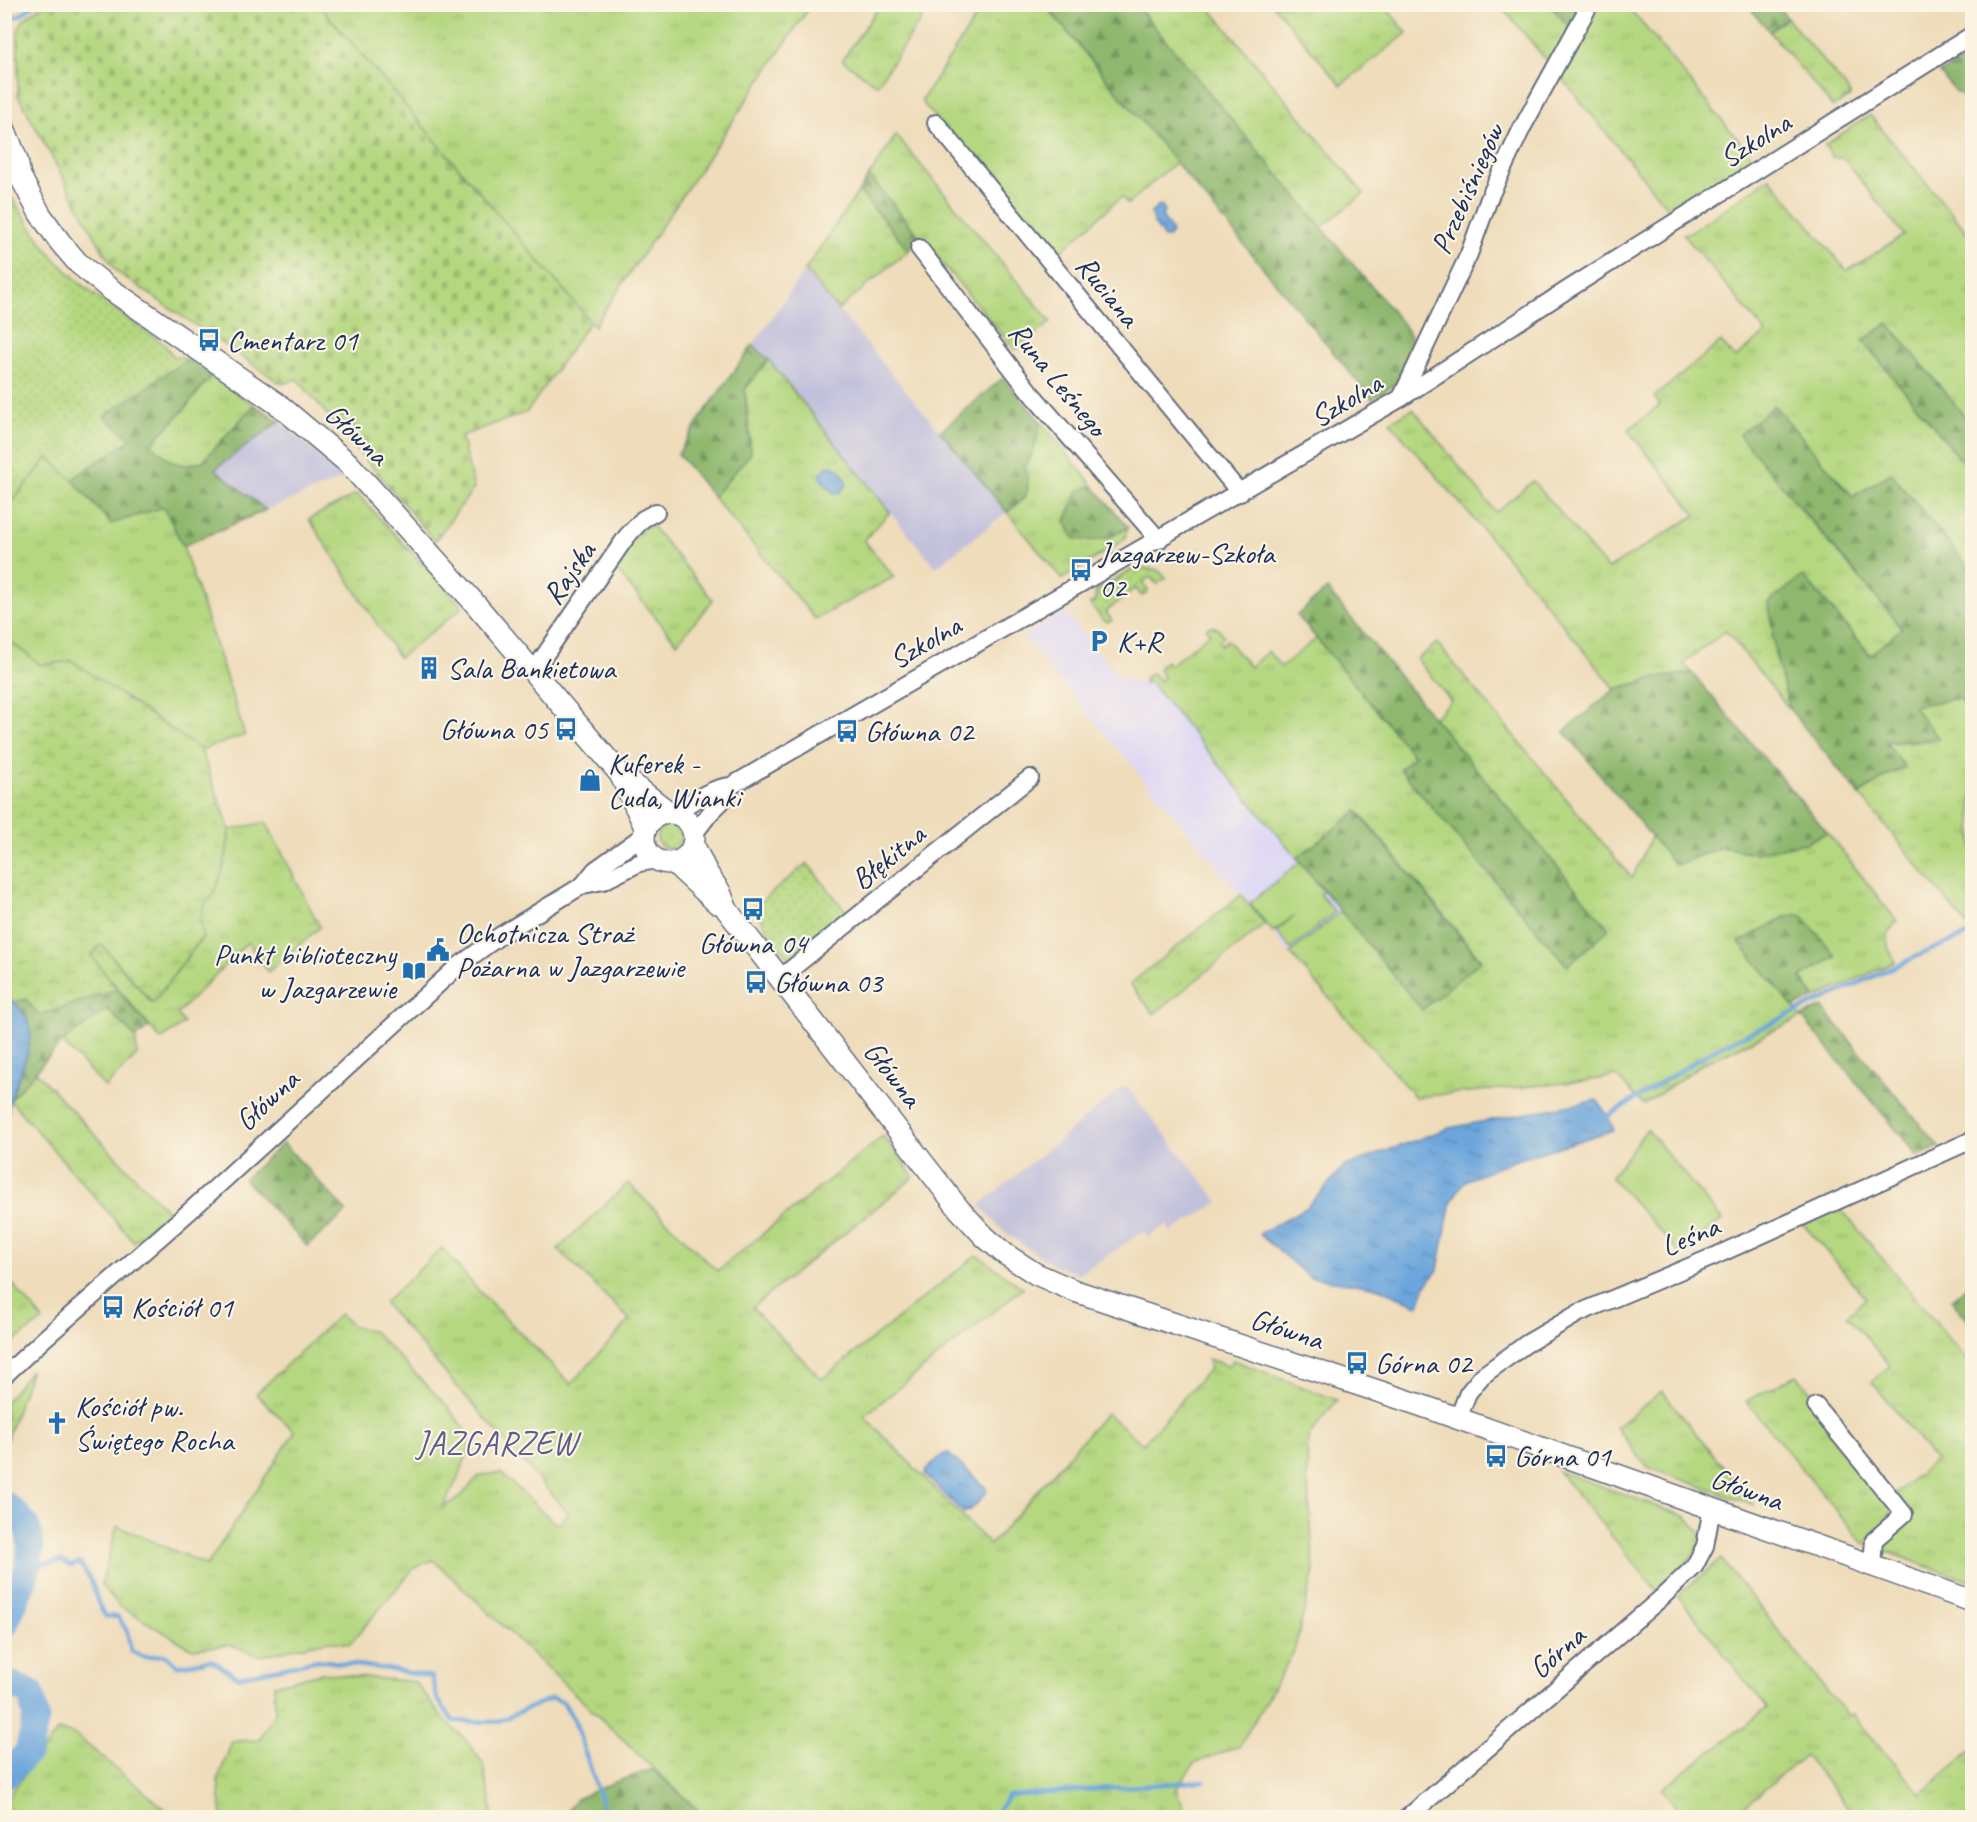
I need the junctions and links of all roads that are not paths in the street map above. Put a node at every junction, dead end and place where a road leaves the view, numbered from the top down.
1 (1590, 4) edge
2 (1972, 35) edge
3 (936, 123) dead end
4 (4, 128) edge
5 (12, 169) edge
6 (919, 248) dead end
7 (1401, 398) junction
8 (1240, 493) junction
9 (656, 512) dead end
10 (1158, 540) junction
11 (532, 672) junction
12 (621, 775) junction
13 (1030, 778) dead end
14 (731, 786) junction
15 (672, 813) junction
16 (645, 832) junction
17 (694, 839) junction
18 (665, 861) junction
19 (583, 885) junction
20 (727, 910) junction
21 (780, 978) junction
22 (1972, 1140) edge
23 (4, 1376) edge
24 (1816, 1406) dead end
25 (1458, 1418) junction
26 (1712, 1508) junction
27 (1872, 1565) junction
28 (1972, 1601) edge
29 (1407, 1818) edge

1 - 7 street, Przebiśniegów
2 - 7 street, Szkolna
3 - 8 street, Ruciana
4 - 5 main road, Główna
5 - 11 main road, Główna
6 - 10 street, Runa Leśnego
7 - 8 street, Szkolna
8 - 10 street, Szkolna
9 - 11 street, Rajska
10 - 14 street, Szkolna
11 - 12 main road, Główna
12 - 15 main road, Główna
12 - 16 main road, Główna
13 - 21 street, Błękitna
14 - 15 street, Szkolna
14 - 17 street, Szkolna
15 - 16 main road
15 - 17 main road
16 - 18 main road
16 - 19 street, Główna
17 - 18 main road
17 - 20 main road, Główna
18 - 19 street, Główna
18 - 20 main road, Główna
19 - 23 street, Główna
20 - 21 main road, Główna
21 - 25 main road, Główna
22 - 25 street, Leśna
24 - 27 street
25 - 26 main road, Główna
26 - 27 main road, Główna
26 - 29 street, Górna
27 - 28 main road, Główna

